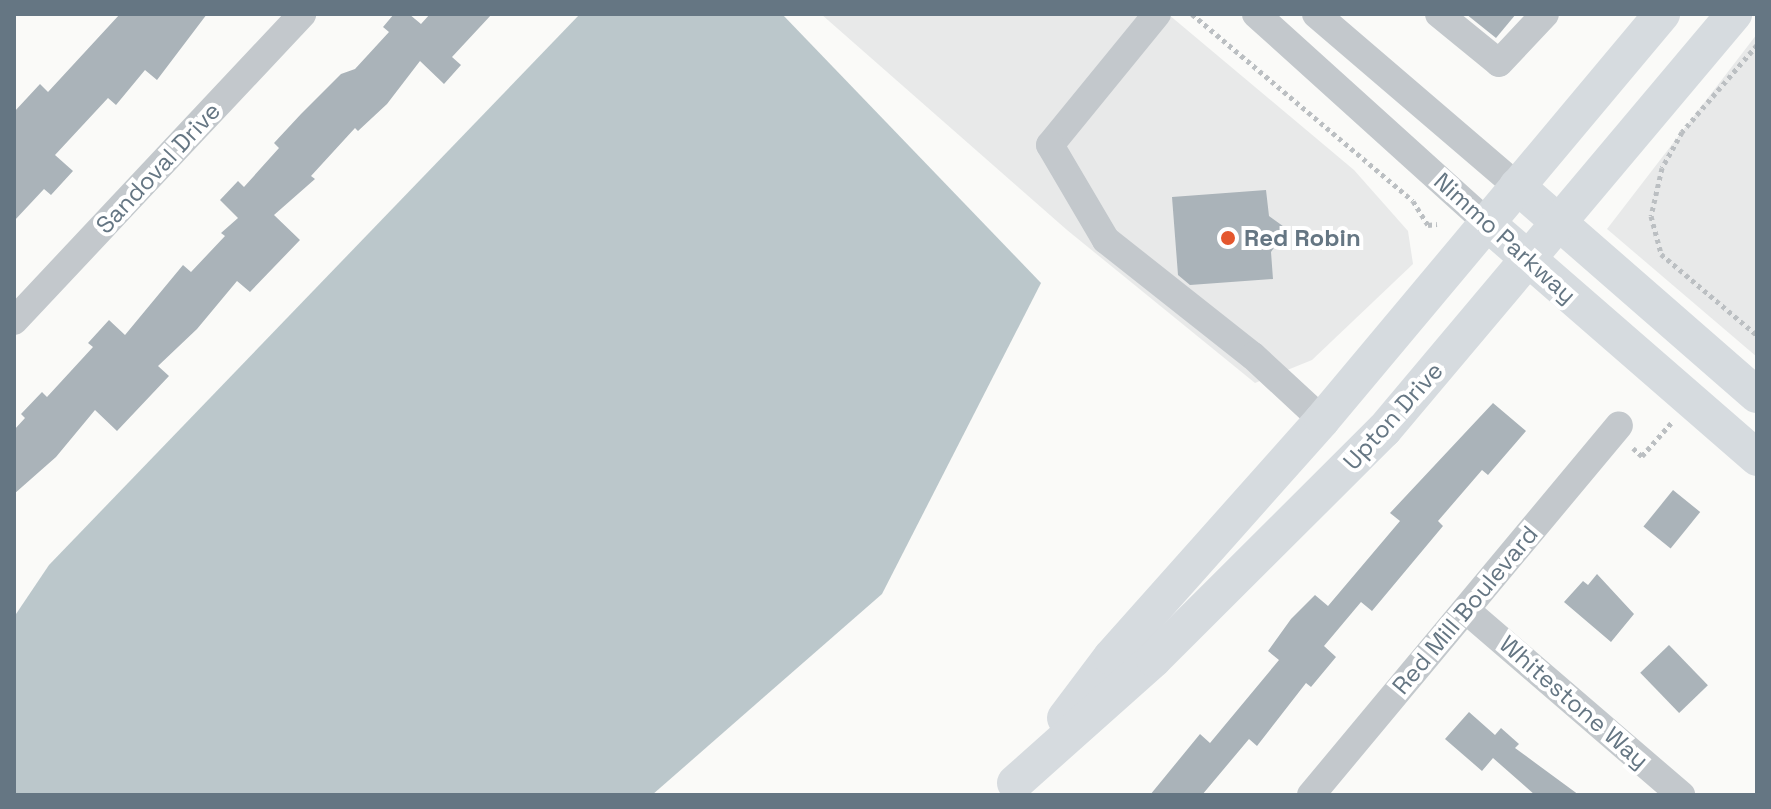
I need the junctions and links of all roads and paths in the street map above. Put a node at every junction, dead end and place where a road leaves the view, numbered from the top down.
1 (302, 14) edge
2 (1157, 14) edge
3 (1192, 14) edge
4 (1256, 14) edge
5 (1316, 14) edge
6 (1439, 14) edge
7 (1545, 14) edge
8 (1662, 14) edge
9 (1734, 14) edge
10 (1757, 45) edge
11 (1517, 186) junction
12 (1487, 223) junction
13 (1437, 224) dead end
14 (1560, 224) junction
15 (1530, 260) junction
16 (14, 321) edge
17 (1757, 335) edge
18 (1757, 395) edge
19 (1322, 420) junction
20 (1672, 422) dead end
21 (1617, 428) joint
22 (1757, 458) edge
23 (1466, 610) junction
24 (1010, 789) edge
25 (1311, 795) edge
26 (1681, 795) edge

1 - 16 street, Sandoval Drive
2 - 19 street
3 - 13 path
4 - 12 street, Nimmo Parkway
5 - 11 street, Nimmo Parkway
6 - 7 street
8 - 11 main road, Upton Drive
9 - 14 main road, Upton Drive
10 - 17 path
11 - 12 main road, Upton Drive
11 - 14 main road, Nimmo Parkway
12 - 15 main road, Nimmo Parkway
12 - 19 main road, Upton Drive
14 - 15 main road, Upton Drive
14 - 18 main road, Nimmo Parkway
15 - 22 main road, Nimmo Parkway
15 - 24 main road, Upton Drive
19 - 24 main road, Upton Drive
20 - 21 path
21 - 23 street, Red Mill Boulevard
23 - 25 street, Red Mill Boulevard
23 - 26 street, Whitestone Way

